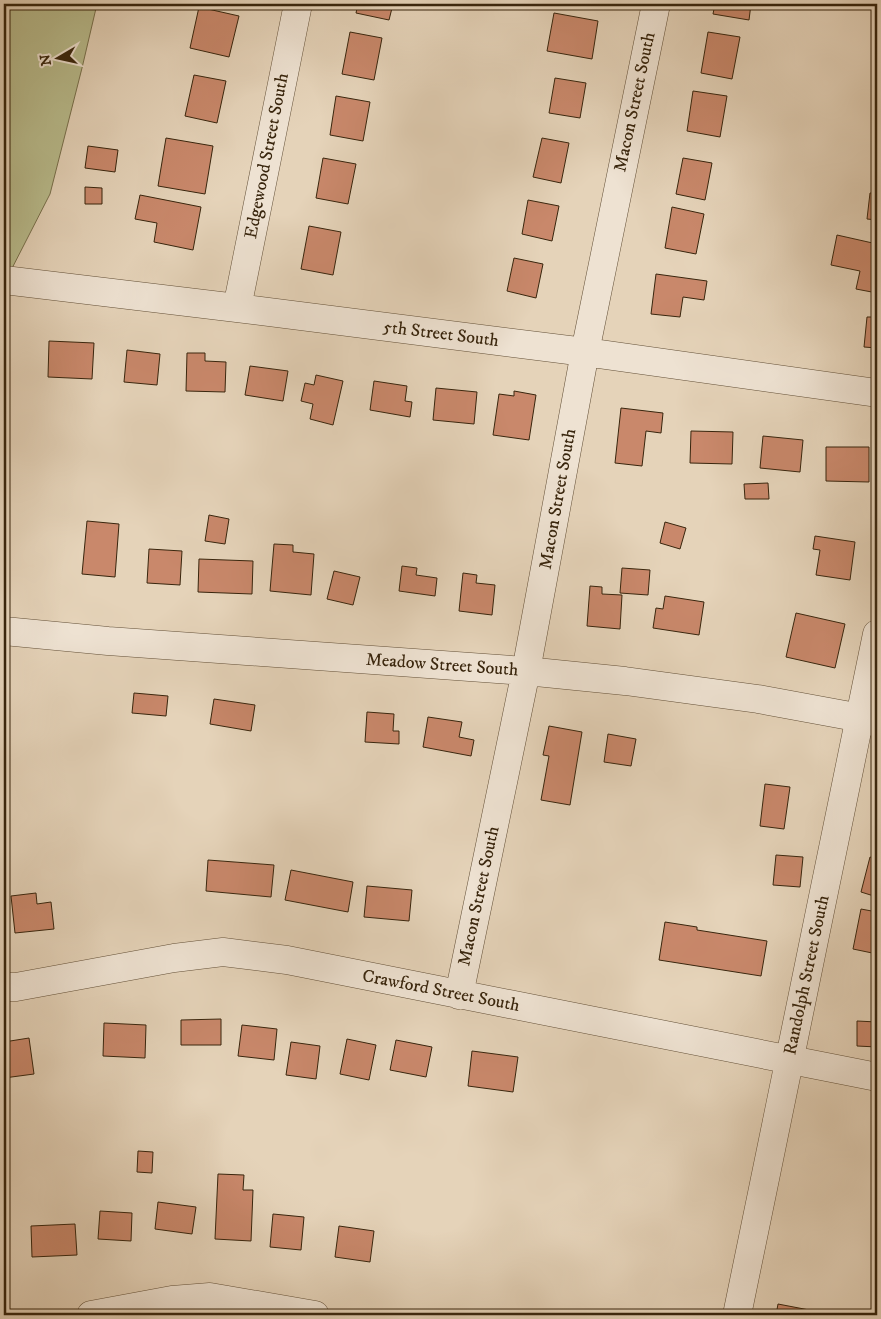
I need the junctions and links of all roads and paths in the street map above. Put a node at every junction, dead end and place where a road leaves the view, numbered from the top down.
1 (298, 4) edge
2 (656, 4) edge
3 (4, 280) edge
4 (237, 308) junction
5 (585, 352) junction
6 (877, 393) edge
7 (4, 632) edge
8 (877, 634) edge
9 (526, 671) junction
10 (869, 720) edge
11 (4, 987) edge
12 (458, 994) junction
13 (789, 1059) junction
14 (877, 1077) edge
15 (91, 1315) edge
16 (314, 1315) edge
17 (736, 1315) edge

1 - 4 street, Edgewood Street South
2 - 5 street, Macon Street South
3 - 4 street, 5th Street South
4 - 5 street, 5th Street South
5 - 6 street, 5th Street South
5 - 9 street, Macon Street South
7 - 9 street, Meadow Street South
8 - 10 street, Randolph Street South
9 - 10 street, Meadow Street South
9 - 12 street, Macon Street South
10 - 13 street, Randolph Street South
11 - 12 street, Crawford Street South
12 - 13 street, Crawford Street South
13 - 14 street, Crawford Street South
13 - 17 street, Randolph Street South
15 - 16 street

